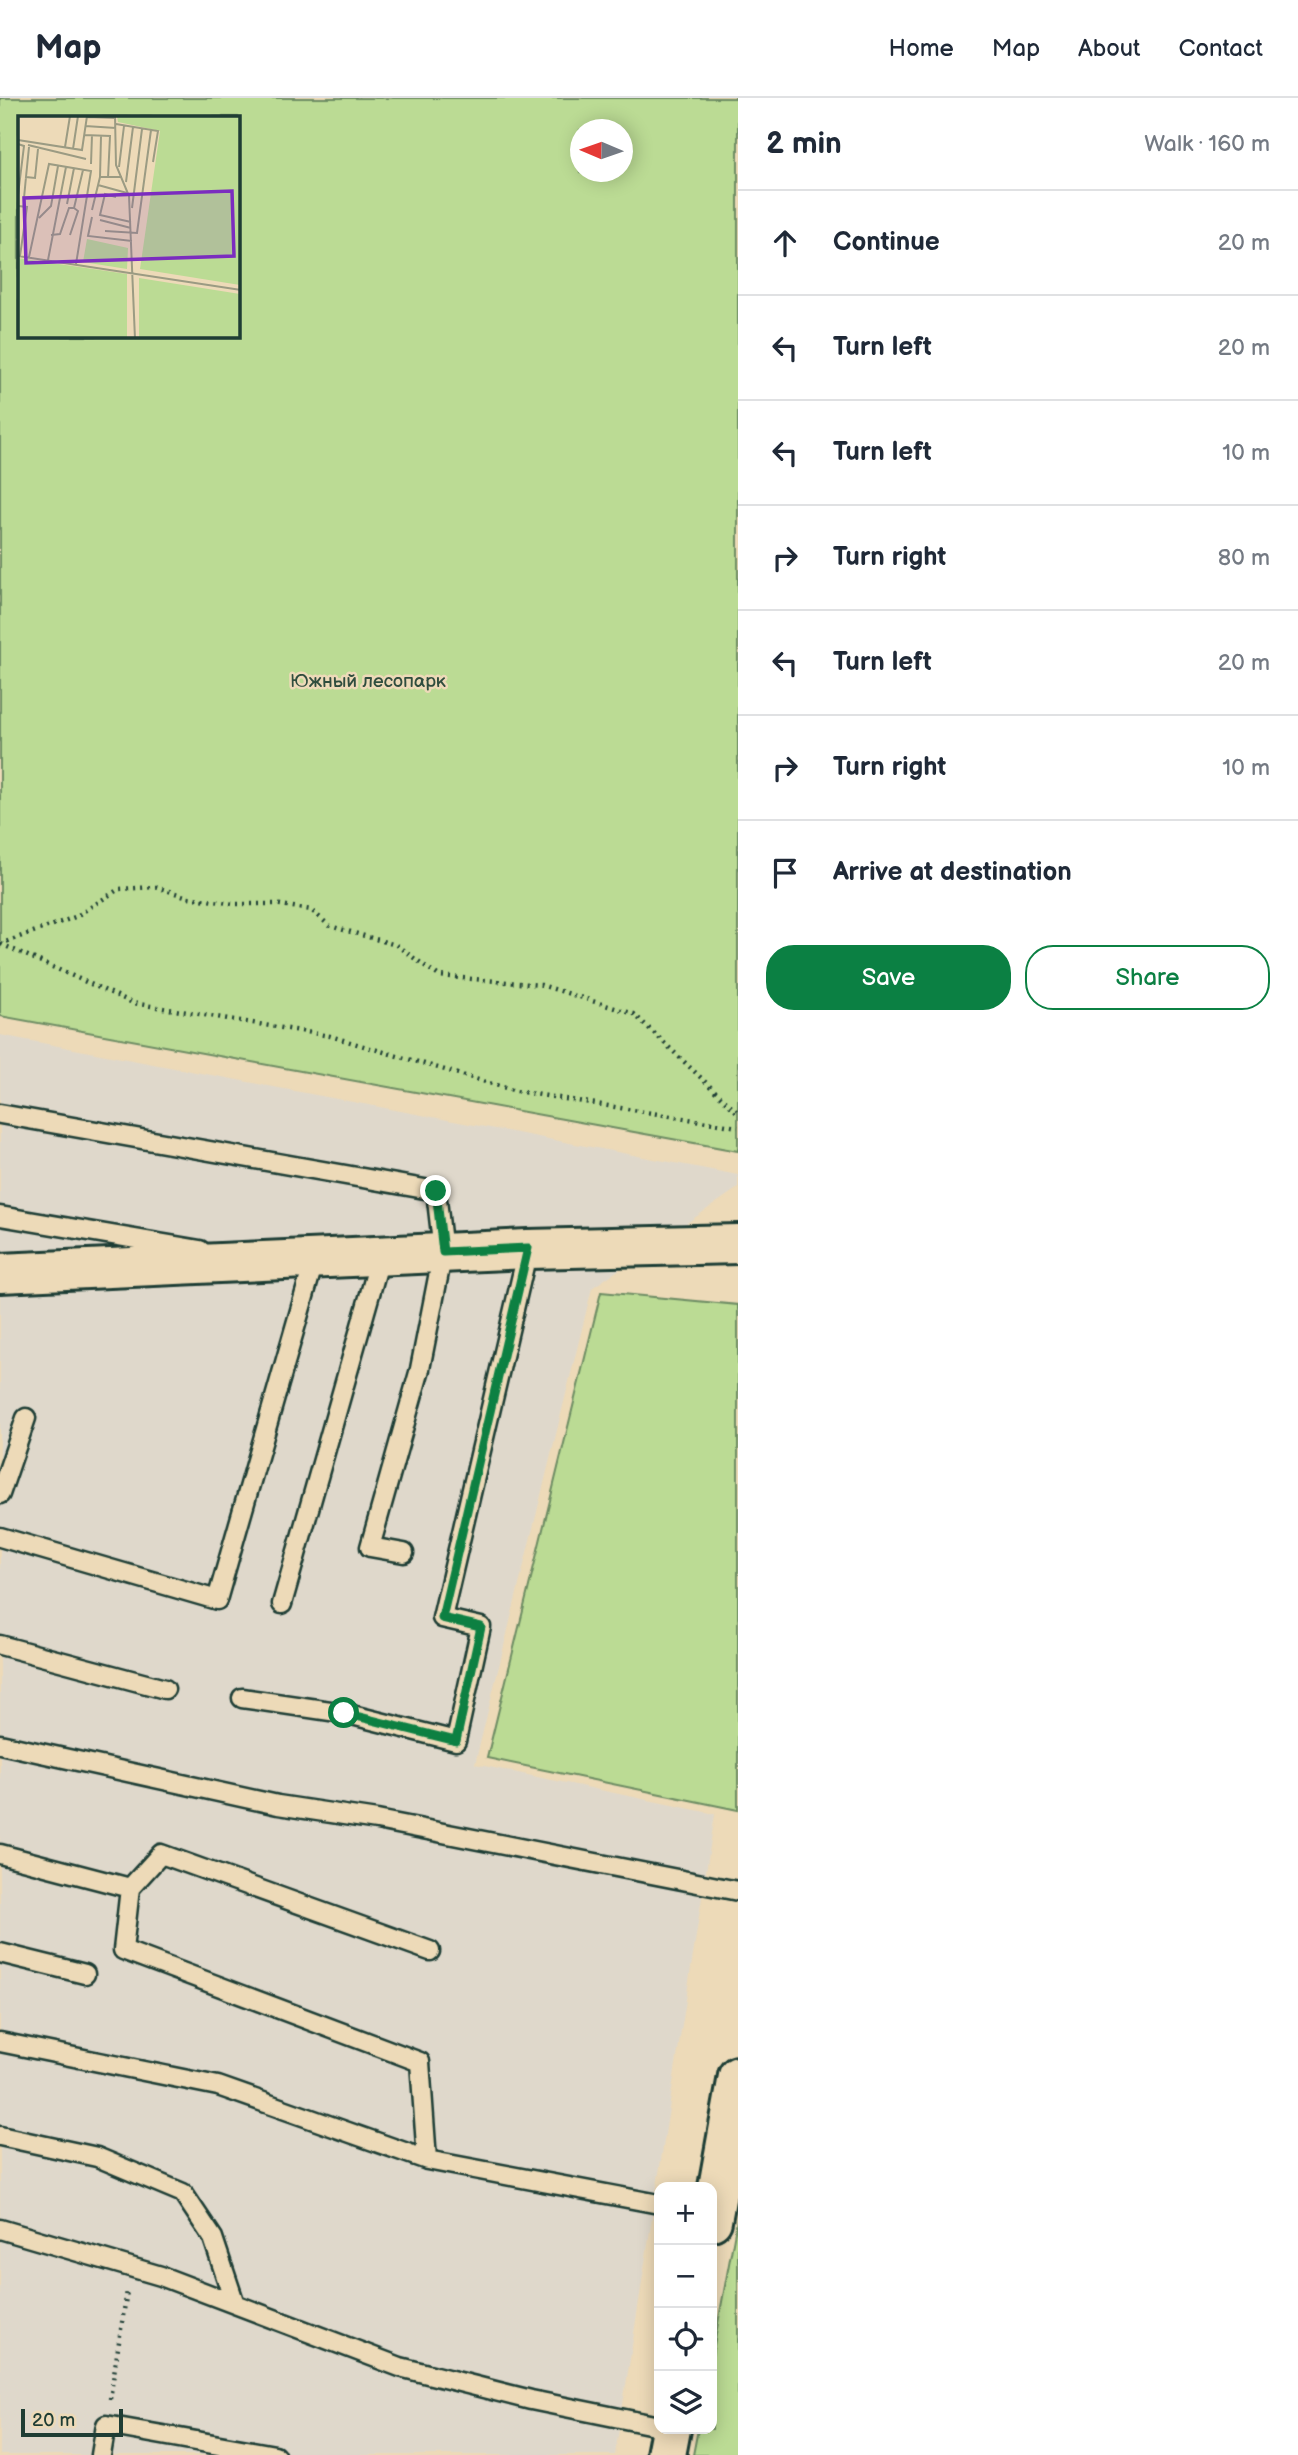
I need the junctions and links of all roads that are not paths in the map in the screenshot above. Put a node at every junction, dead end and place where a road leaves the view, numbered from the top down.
1 (0, 1114) edge
2 (0, 1216) edge
3 (738, 1244) edge
4 (528, 1248) junction
5 (443, 1252) junction
6 (381, 1255) junction
7 (315, 1258) junction
8 (261, 1260) junction
9 (0, 1273) edge
10 (26, 1418) dead end
11 (0, 1494) edge
12 (0, 1537) edge
13 (404, 1553) dead end
14 (282, 1604) dead end
15 (0, 1645) edge
16 (165, 1689) dead end
17 (242, 1698) dead end
18 (0, 1744) edge
19 (0, 1854) edge
20 (130, 1888) junction
21 (738, 1891) edge
22 (430, 1951) dead end
23 (0, 1953) edge
24 (85, 1974) dead end
25 (0, 2042) edge
26 (738, 2076) edge
27 (0, 2136) edge
28 (427, 2160) junction
29 (717, 2189) edge
30 (654, 2203) edge
31 (0, 2229) edge
32 (235, 2304) junction
33 (654, 2425) edge
34 (670, 2434) edge
35 (101, 2455) edge
36 (275, 2455) edge
37 (666, 2455) edge

1 - 5 lane
2 - 8 lane
3 - 4 street
4 - 5 street
4 - 17 lane
5 - 6 street
5 - 13 lane
6 - 7 street
6 - 14 lane
7 - 8 street
7 - 12 lane
8 - 9 street
10 - 11 lane
15 - 16 lane
18 - 21 lane
19 - 20 lane
20 - 22 lane
20 - 28 lane
23 - 24 lane
25 - 28 lane
26 - 29 street
27 - 32 lane
28 - 30 lane
31 - 32 lane
32 - 33 lane
34 - 37 street
35 - 36 lane

